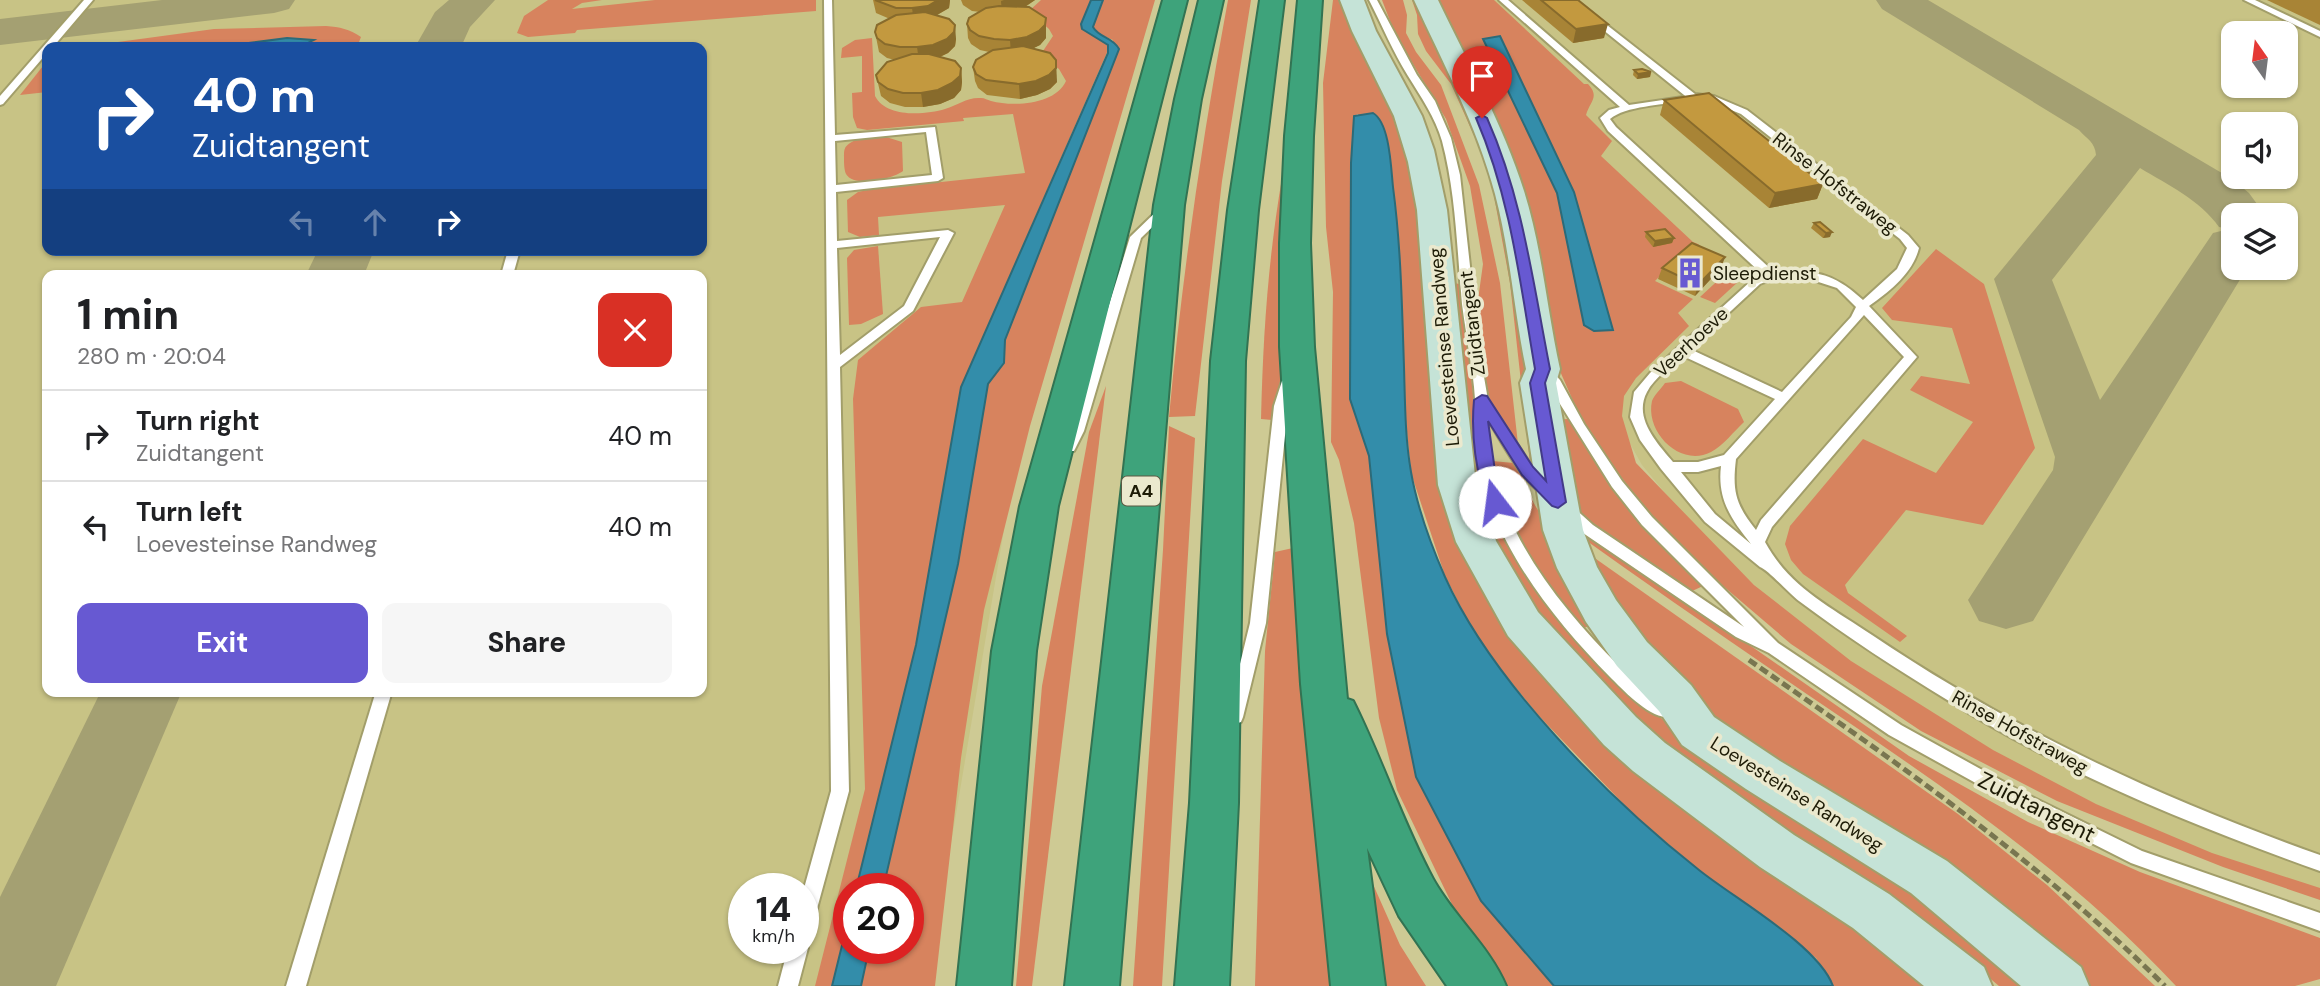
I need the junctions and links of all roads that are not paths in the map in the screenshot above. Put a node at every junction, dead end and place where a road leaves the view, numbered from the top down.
1 (89, 0) edge
2 (828, 0) edge
3 (1175, 0) edge
4 (1211, 0) edge
5 (1272, 0) edge
6 (1503, 0) edge
7 (1570, 0) edge
8 (2248, 0) edge
9 (1431, 4) edge
10 (1355, 6) edge
11 (2320, 34) edge
12 (53, 42) edge
13 (42, 55) edge
14 (1692, 97) junction
15 (0, 102) edge
16 (1627, 108) junction
17 (830, 138) junction
18 (831, 189) junction
19 (1169, 205) junction
20 (832, 245) junction
21 (1771, 276) junction
22 (1859, 312) junction
23 (1297, 347) junction
24 (1681, 350) junction
25 (834, 365) junction
26 (1543, 369) junction
27 (1784, 398) junction
28 (1482, 400) junction
29 (1728, 458) junction
30 (1666, 466) junction
31 (1558, 502) junction
32 (1039, 506) junction
33 (1758, 542) junction
34 (1775, 570) junction
35 (1775, 649) junction
36 (1323, 684) junction
37 (382, 697) edge
38 (1698, 731) junction
39 (1214, 803) junction
40 (2320, 863) edge
41 (817, 873) edge
42 (2320, 922) edge
43 (794, 964) edge
44 (296, 986) edge
45 (788, 986) edge
46 (984, 986) edge
47 (1092, 986) edge
48 (1202, 986) edge
49 (1358, 986) edge
50 (1479, 986) edge
51 (1965, 986) edge
52 (2062, 986) edge

1 - 12 lane
2 - 17 lane
3 - 32 highway
4 - 19 highway, A4
5 - 39 highway
6 - 16 lane
7 - 14 lane, Rinse Hofstraweg
8 - 11 lane
9 - 26 street, Loevesteinse Randweg
10 - 23 highway
10 - 28 lane, Zuidtangent
10 - 51 street, Loevesteinse Randweg
13 - 15 lane
14 - 16 lane
14 - 22 lane, Rinse Hofstraweg
16 - 21 lane
17 - 18 lane
17 - 18 lane
18 - 20 lane
19 - 32 lane
19 - 47 highway, A4
20 - 25 lane
20 - 25 lane
21 - 22 lane
21 - 24 lane, Veerhoeve
22 - 27 lane, Rinse Hofstraweg
22 - 33 lane
23 - 36 highway
23 - 39 lane
24 - 27 lane
24 - 30 lane, Veerhoeve
25 - 41 lane
26 - 31 street, Loevesteinse Randweg
26 - 35 lane, Zuidtangent
27 - 29 lane, Rinse Hofstraweg
28 - 31 lane, Zuidtangent
28 - 38 lane
29 - 30 lane
29 - 33 lane, Rinse Hofstraweg
30 - 34 lane, Veerhoeve
31 - 35 lane, Zuidtangent
31 - 38 street, Loevesteinse Randweg
32 - 46 highway
33 - 34 lane, Rinse Hofstraweg
34 - 40 lane, Rinse Hofstraweg
35 - 42 lane, Zuidtangent
36 - 49 highway
36 - 50 highway
37 - 44 lane
38 - 52 street, Loevesteinse Randweg
39 - 48 highway
43 - 45 lane

